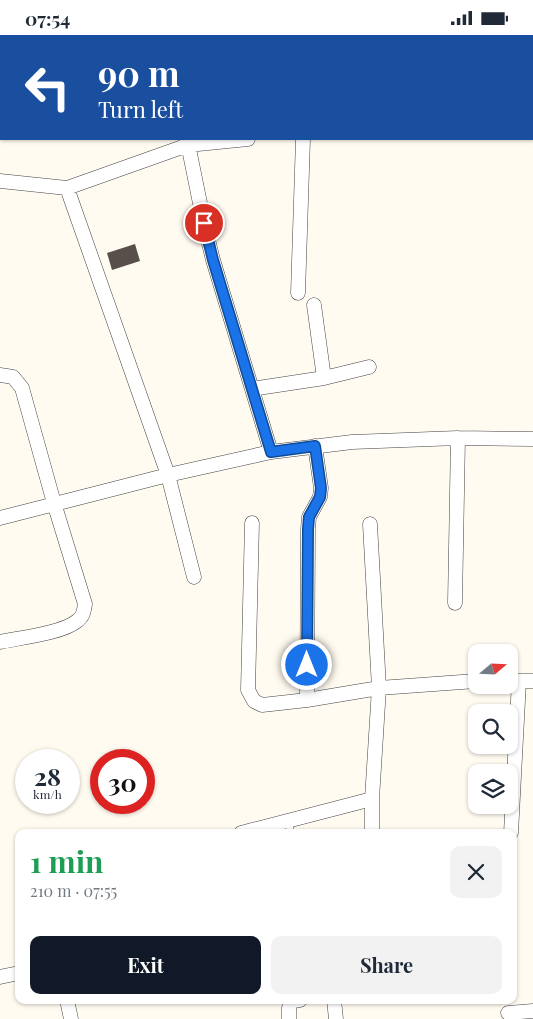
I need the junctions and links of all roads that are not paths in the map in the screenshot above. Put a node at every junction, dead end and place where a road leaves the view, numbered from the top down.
1 (228, 140) edge
2 (303, 140) edge
3 (187, 142) edge
4 (0, 181) edge
5 (67, 188) junction
6 (298, 293) dead end
7 (314, 305) dead end
8 (369, 367) dead end
9 (0, 375) edge
10 (324, 378) junction
11 (252, 389) junction
12 (458, 438) junction
13 (533, 439) edge
14 (315, 446) junction
15 (271, 452) junction
16 (168, 475) junction
17 (54, 503) junction
18 (0, 517) edge
19 (252, 523) dead end
20 (370, 524) dead end
21 (194, 577) dead end
22 (455, 603) dead end
23 (0, 642) edge
24 (520, 681) edge
25 (468, 682) edge
26 (379, 688) junction
27 (307, 700) junction
28 (372, 799) junction
29 (290, 826) edge
30 (269, 829) edge
31 (372, 829) edge
32 (511, 829) edge
33 (15, 974) edge
34 (0, 977) edge
35 (68, 1004) edge
36 (291, 1004) edge
37 (334, 1004) edge
38 (508, 1011) edge
39 (533, 1011) edge
40 (71, 1019) edge
41 (289, 1019) edge
42 (336, 1019) edge

1 - 3 street
2 - 6 street
3 - 5 street
3 - 11 street
4 - 5 street
5 - 16 street
7 - 10 street
8 - 10 street
9 - 17 street
10 - 11 street
11 - 15 street
12 - 13 street
12 - 14 street
12 - 22 street
14 - 15 street
14 - 27 street
15 - 16 street
16 - 17 street
16 - 21 street
17 - 18 street
17 - 23 street
19 - 27 street
20 - 26 street
24 - 32 street
25 - 26 street
26 - 27 street
26 - 28 street
28 - 29 street
28 - 31 street
29 - 30 street
33 - 34 street
35 - 40 street
36 - 41 street
37 - 42 street
38 - 39 street

